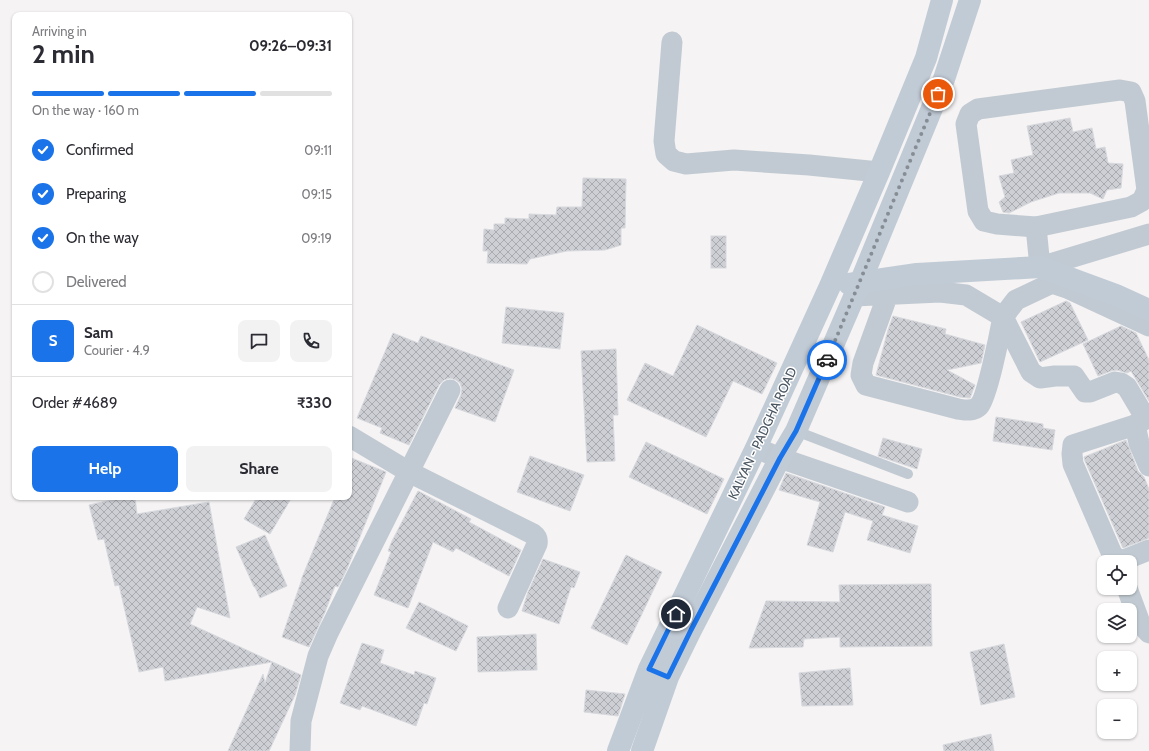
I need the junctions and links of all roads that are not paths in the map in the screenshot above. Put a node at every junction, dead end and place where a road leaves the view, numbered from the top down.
1 (942, 0) edge
2 (970, 0) edge
3 (672, 42) dead end
4 (926, 58) junction
5 (949, 66) junction
6 (879, 172) junction
7 (1036, 227) junction
8 (1149, 234) edge
9 (1040, 267) junction
10 (830, 286) junction
11 (857, 290) junction
12 (888, 294) junction
13 (1149, 310) edge
14 (1004, 317) junction
15 (1149, 326) edge
16 (450, 390) dead end
17 (1143, 420) edge
18 (796, 431) junction
19 (352, 438) edge
20 (756, 448) junction
21 (780, 458) junction
22 (1149, 466) edge
23 (409, 472) junction
24 (908, 474) dead end
25 (908, 502) dead end
26 (1149, 550) edge
27 (1113, 555) edge
28 (1136, 555) edge
29 (702, 559) junction
30 (724, 566) junction
31 (1130, 595) edge
32 (508, 608) dead end
33 (1149, 633) edge
34 (658, 673) junction
35 (300, 751) edge
36 (618, 751) edge
37 (642, 751) edge

1 - 4 main road, KALYAN - PADGHA ROAD
2 - 5 main road
3 - 6 street
4 - 5 main road
4 - 6 main road, KALYAN - PADGHA ROAD
5 - 11 main road
6 - 10 main road, KALYAN - PADGHA ROAD
7 - 7 street
7 - 9 street
8 - 9 street
9 - 11 main road
9 - 13 main road
10 - 11 main road
10 - 20 main road, KALYAN - PADGHA ROAD
11 - 12 street
11 - 18 main road
12 - 14 street
12 - 14 street
14 - 15 street
14 - 17 street
16 - 23 street
17 - 22 street
17 - 27 street
18 - 21 main road
18 - 24 lane
19 - 23 street
20 - 21 street
20 - 29 main road, KALYAN - PADGHA ROAD
21 - 25 street
21 - 30 main road
23 - 32 street
23 - 35 street
26 - 28 street
29 - 30 main road
29 - 34 main road, KALYAN - PADGHA ROAD
30 - 34 main road
31 - 33 street
34 - 36 main road, KALYAN - PADGHA ROAD
34 - 37 main road

